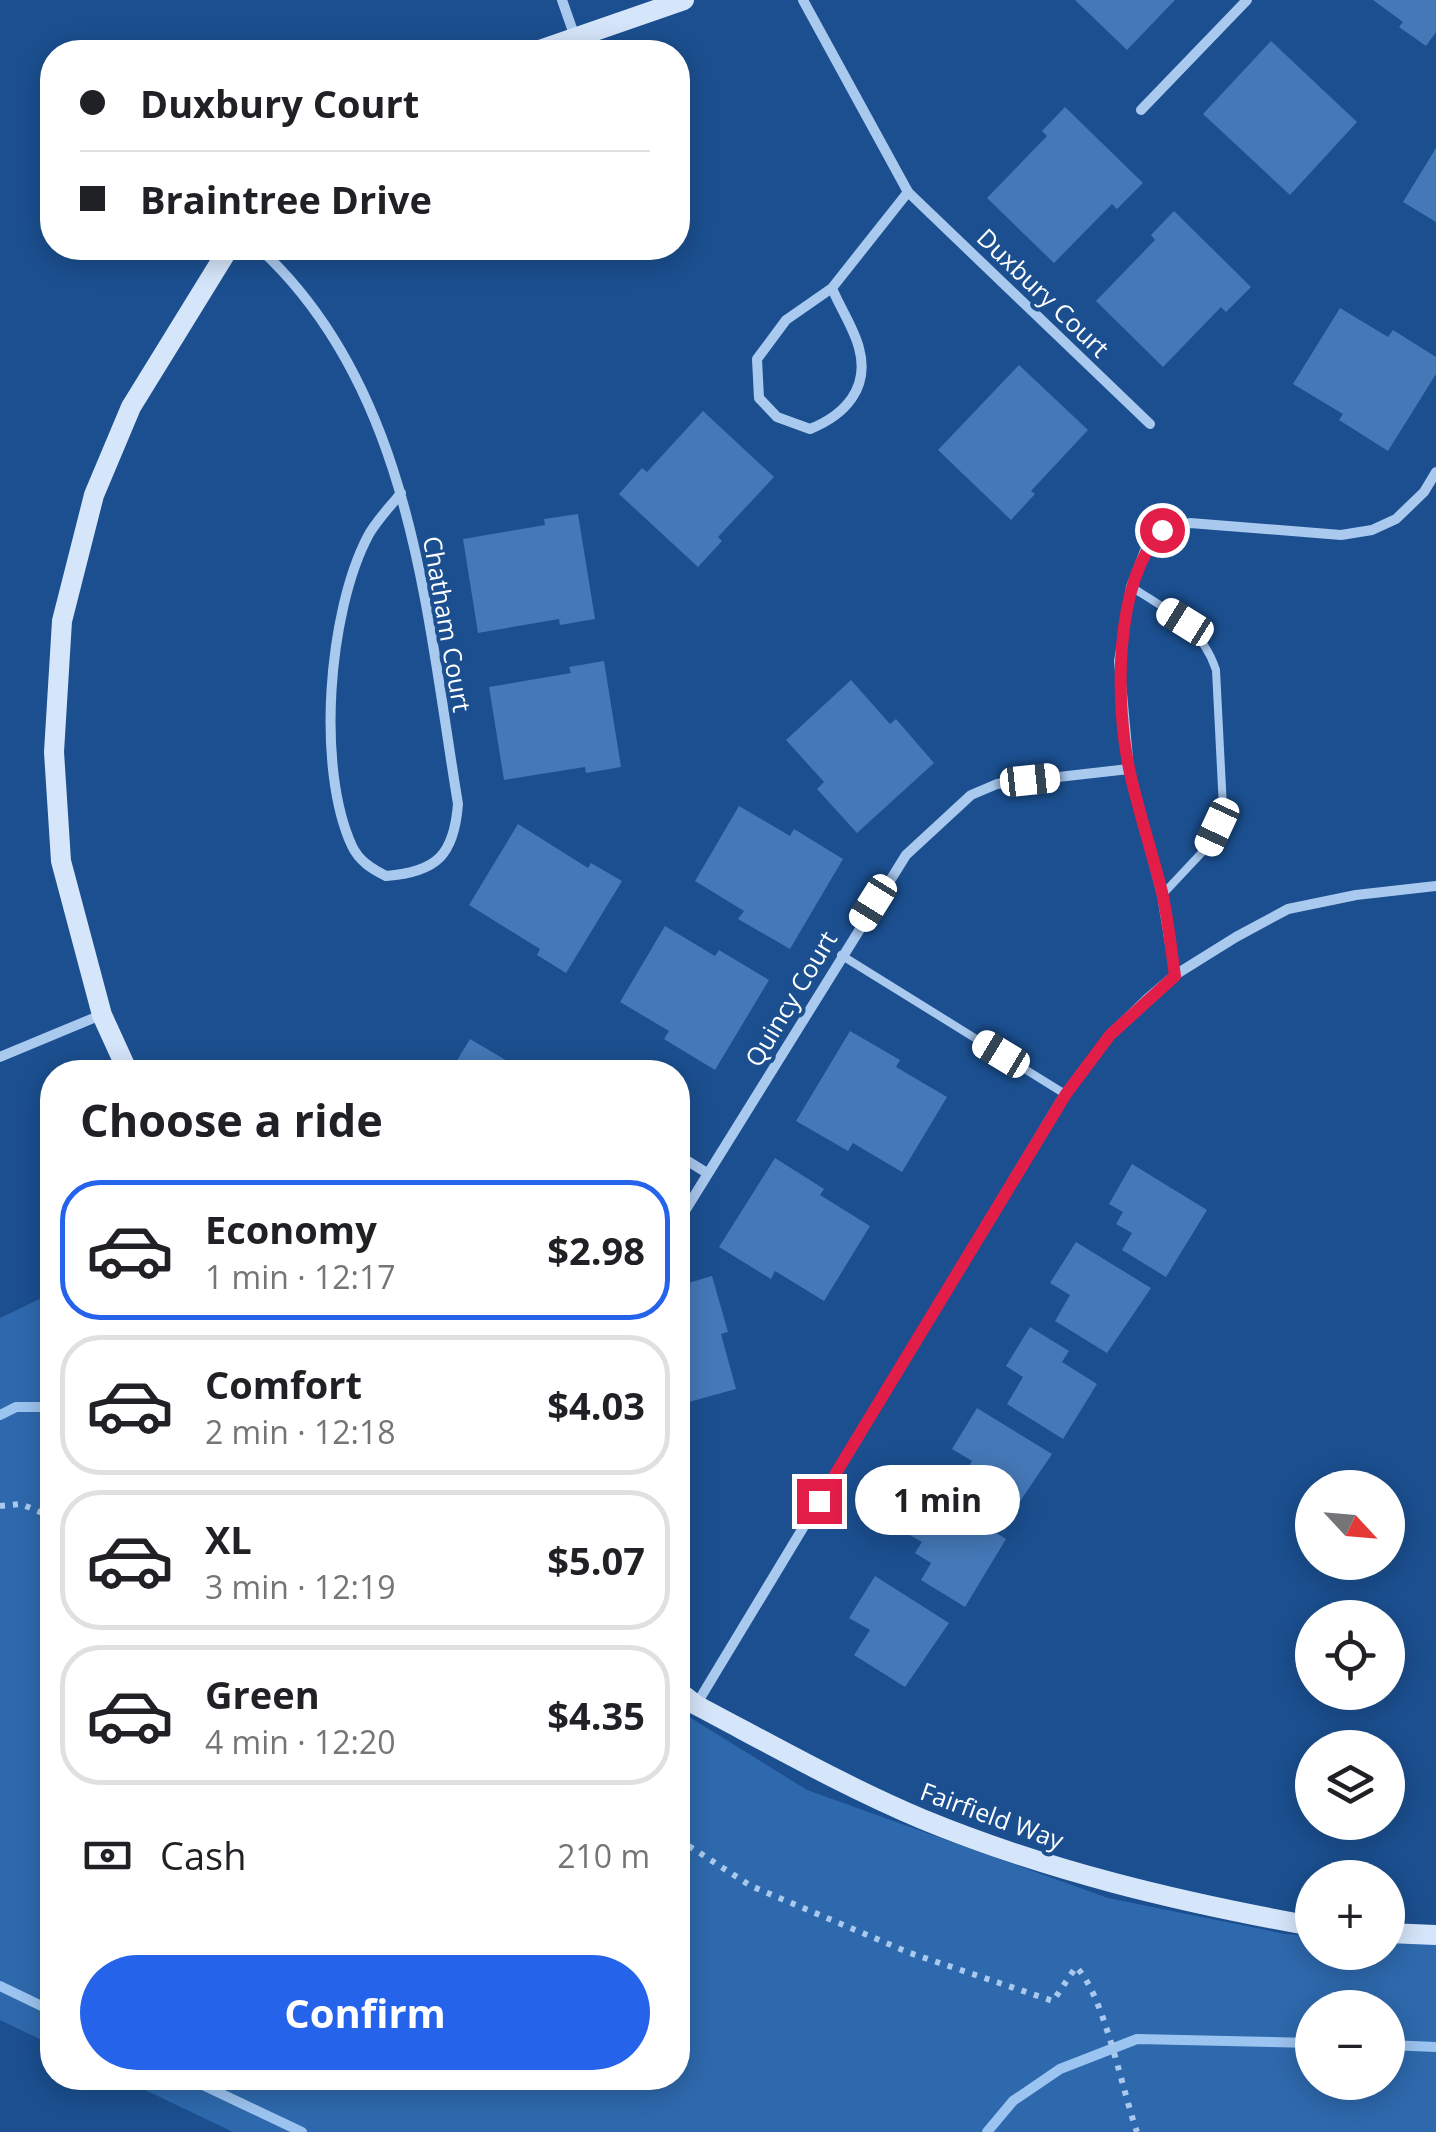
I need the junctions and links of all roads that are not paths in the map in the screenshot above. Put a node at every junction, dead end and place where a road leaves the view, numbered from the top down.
1 (562, 0) edge
2 (684, 0) edge
3 (803, 0) edge
4 (1247, 0) edge
5 (574, 37) junction
6 (566, 40) edge
7 (1140, 110) dead end
8 (908, 192) junction
9 (223, 260) edge
10 (272, 260) edge
11 (832, 288) junction
12 (1150, 424) dead end
13 (1436, 472) edge
14 (400, 493) junction
15 (1132, 588) junction
16 (1129, 769) junction
17 (1436, 886) edge
18 (1162, 895) junction
19 (840, 955) junction
20 (1175, 976) junction
21 (102, 1015) junction
22 (0, 1058) edge
23 (123, 1060) edge
24 (1066, 1094) junction
25 (690, 1162) edge
26 (707, 1173) junction
27 (690, 1202) edge
28 (690, 1700) edge
29 (696, 1704) junction
30 (1295, 1923) edge
31 (1405, 1934) edge
32 (1436, 1935) edge

1 - 5 street
2 - 5 street
3 - 8 street, Duxbury Court
4 - 7 street
5 - 6 street
8 - 11 street
8 - 12 street, Duxbury Court
9 - 21 street
10 - 14 street, Chatham Court
11 - 11 street
13 - 15 street
14 - 14 street, Chatham Court
15 - 16 street
15 - 18 lane
16 - 18 street
16 - 19 street, Quincy Court
17 - 20 street
18 - 20 street
19 - 24 lane
19 - 26 street, Quincy Court
20 - 24 street
21 - 22 street
21 - 23 street
24 - 29 street
25 - 26 street
26 - 27 street, Quincy Court
28 - 29 street, Fairfield Way
29 - 30 street, Fairfield Way
31 - 32 street

